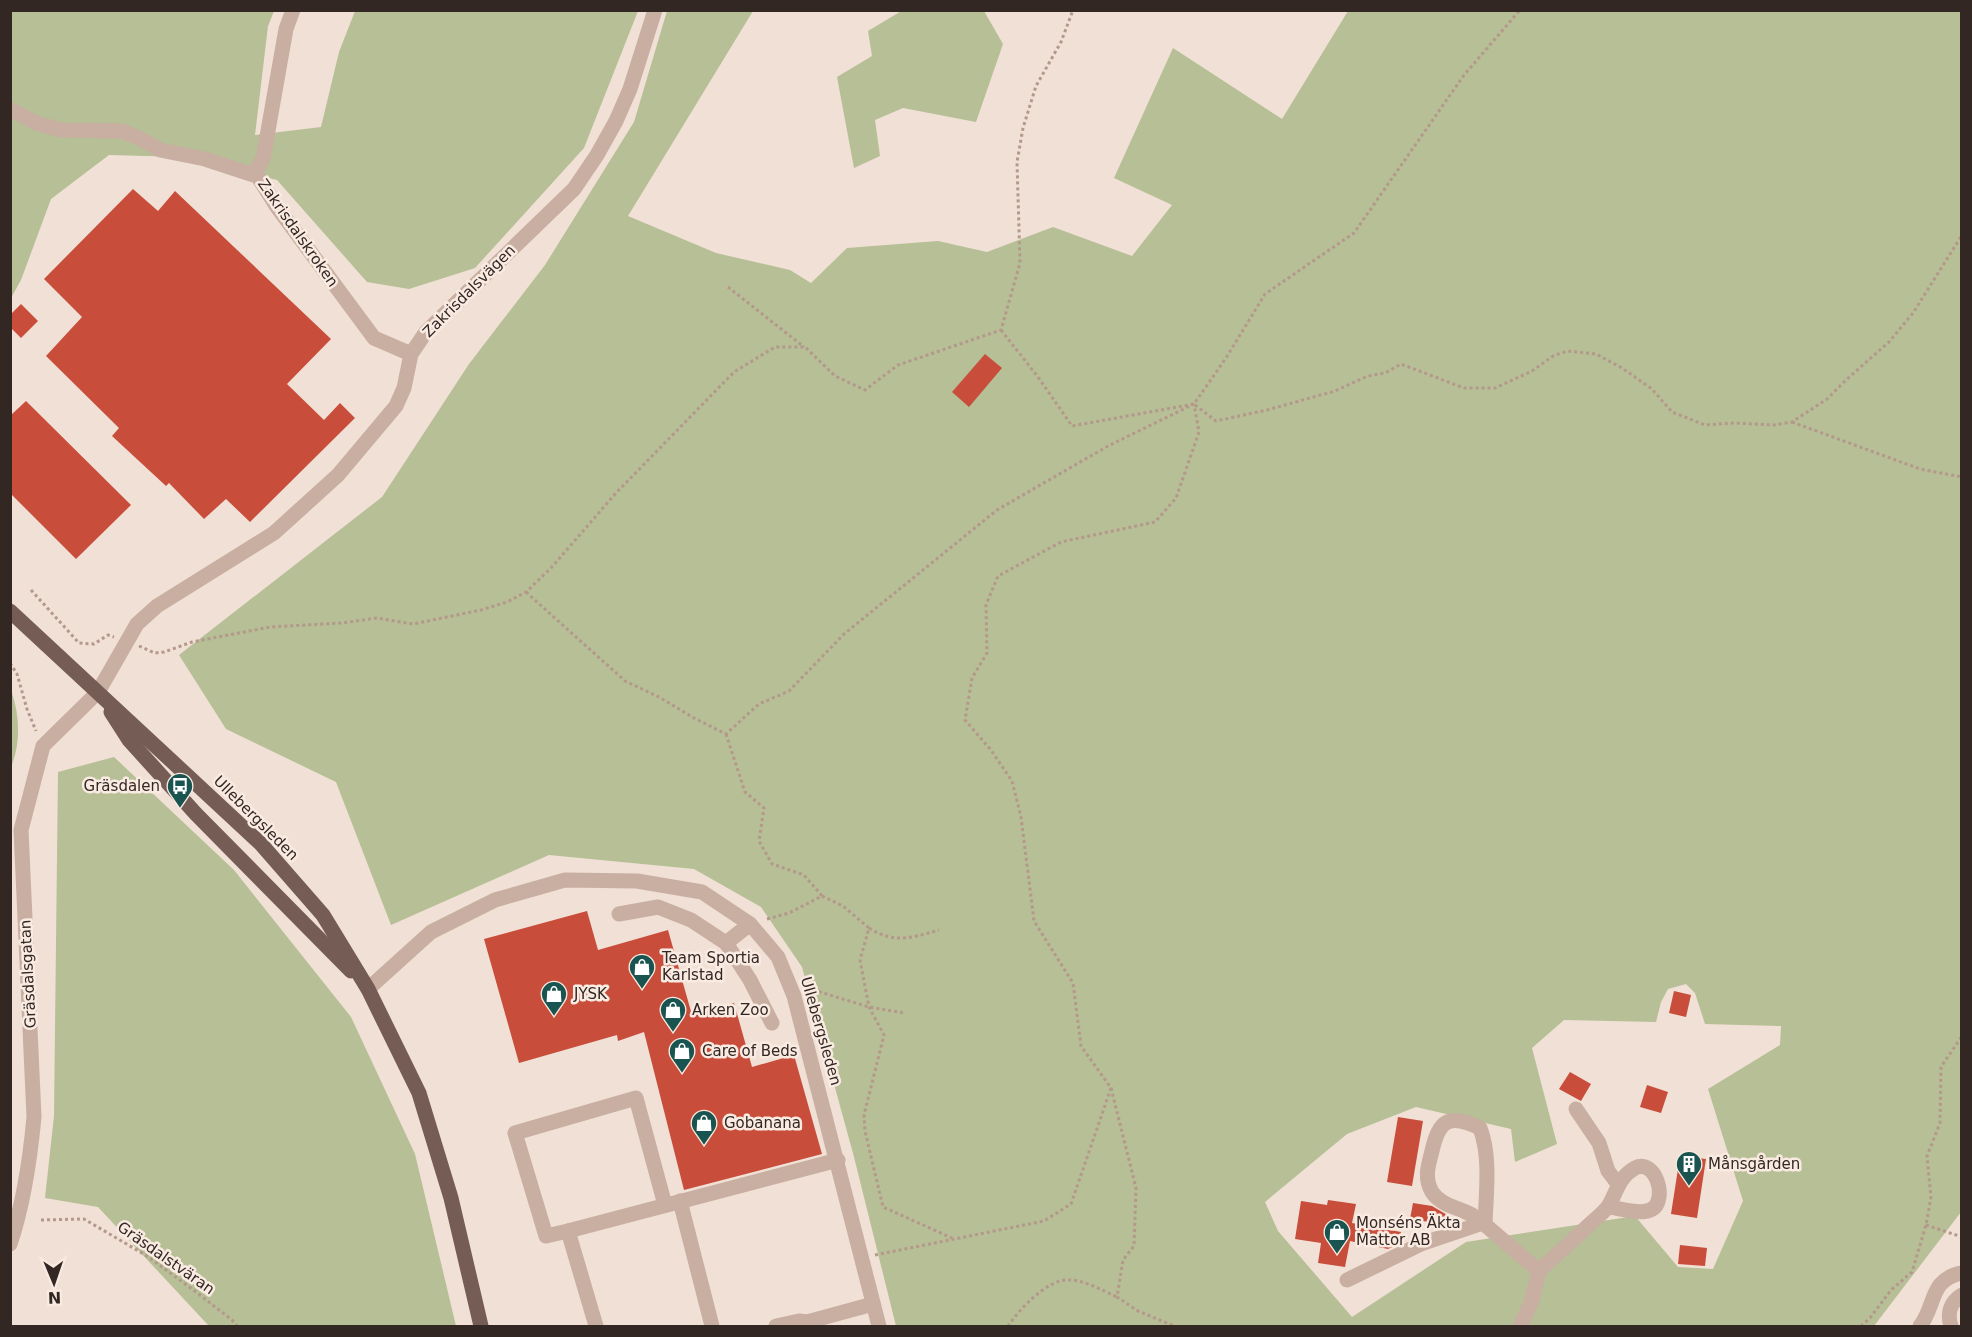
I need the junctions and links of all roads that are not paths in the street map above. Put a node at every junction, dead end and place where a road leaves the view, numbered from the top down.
1 (293, 10) edge
2 (655, 10) edge
3 (10, 109) edge
4 (257, 176) junction
5 (411, 354) junction
6 (10, 611) edge
7 (98, 692) junction
8 (16, 830) edge
9 (619, 914) dead end
10 (750, 924) junction
11 (726, 943) junction
12 (368, 989) junction
13 (772, 1023) dead end
14 (1576, 1108) dead end
15 (838, 1160) junction
16 (18, 1178) edge
17 (1618, 1184) junction
18 (673, 1203) junction
19 (1609, 1207) junction
20 (1484, 1224) junction
21 (568, 1231) junction
22 (10, 1244) edge
23 (1539, 1270) junction
24 (1962, 1273) edge
25 (1347, 1280) dead end
26 (1962, 1295) edge
27 (873, 1304) junction
28 (1923, 1323) edge
29 (808, 1324) edge
30 (481, 1326) edge
31 (596, 1326) edge
32 (712, 1326) edge
33 (776, 1326) edge
34 (879, 1326) edge
35 (1520, 1326) edge
36 (1951, 1326) edge

1 - 4 street, Zakrisdalskroken
2 - 5 street, Zakrisdalsvägen
3 - 4 street
4 - 5 street, Zakrisdalskroken
5 - 7 street, Zakrisdalsvägen
6 - 7 main road, Ullebergsleden
7 - 8 street, Gräsdalsgatan
7 - 12 main road, Ullebergsleden
7 - 12 main road, Ullebergsleden
8 - 16 street, Gräsdalsgatan
9 - 11 street
10 - 11 street
10 - 12 street, Ullebergsleden
10 - 15 street, Ullebergsleden
11 - 13 street
12 - 30 main road, Ullebergsleden
14 - 17 street
15 - 18 street
15 - 27 street, Ullebergsleden
16 - 22 street, Gräsdalsgatan
17 - 19 street
17 - 19 street
18 - 21 street
18 - 21 street
18 - 32 street
19 - 23 street
20 - 20 street
20 - 23 street
20 - 25 street
21 - 31 street
23 - 35 street
24 - 28 street
26 - 36 street
27 - 29 street
27 - 34 street, Ullebergsleden
29 - 33 street

